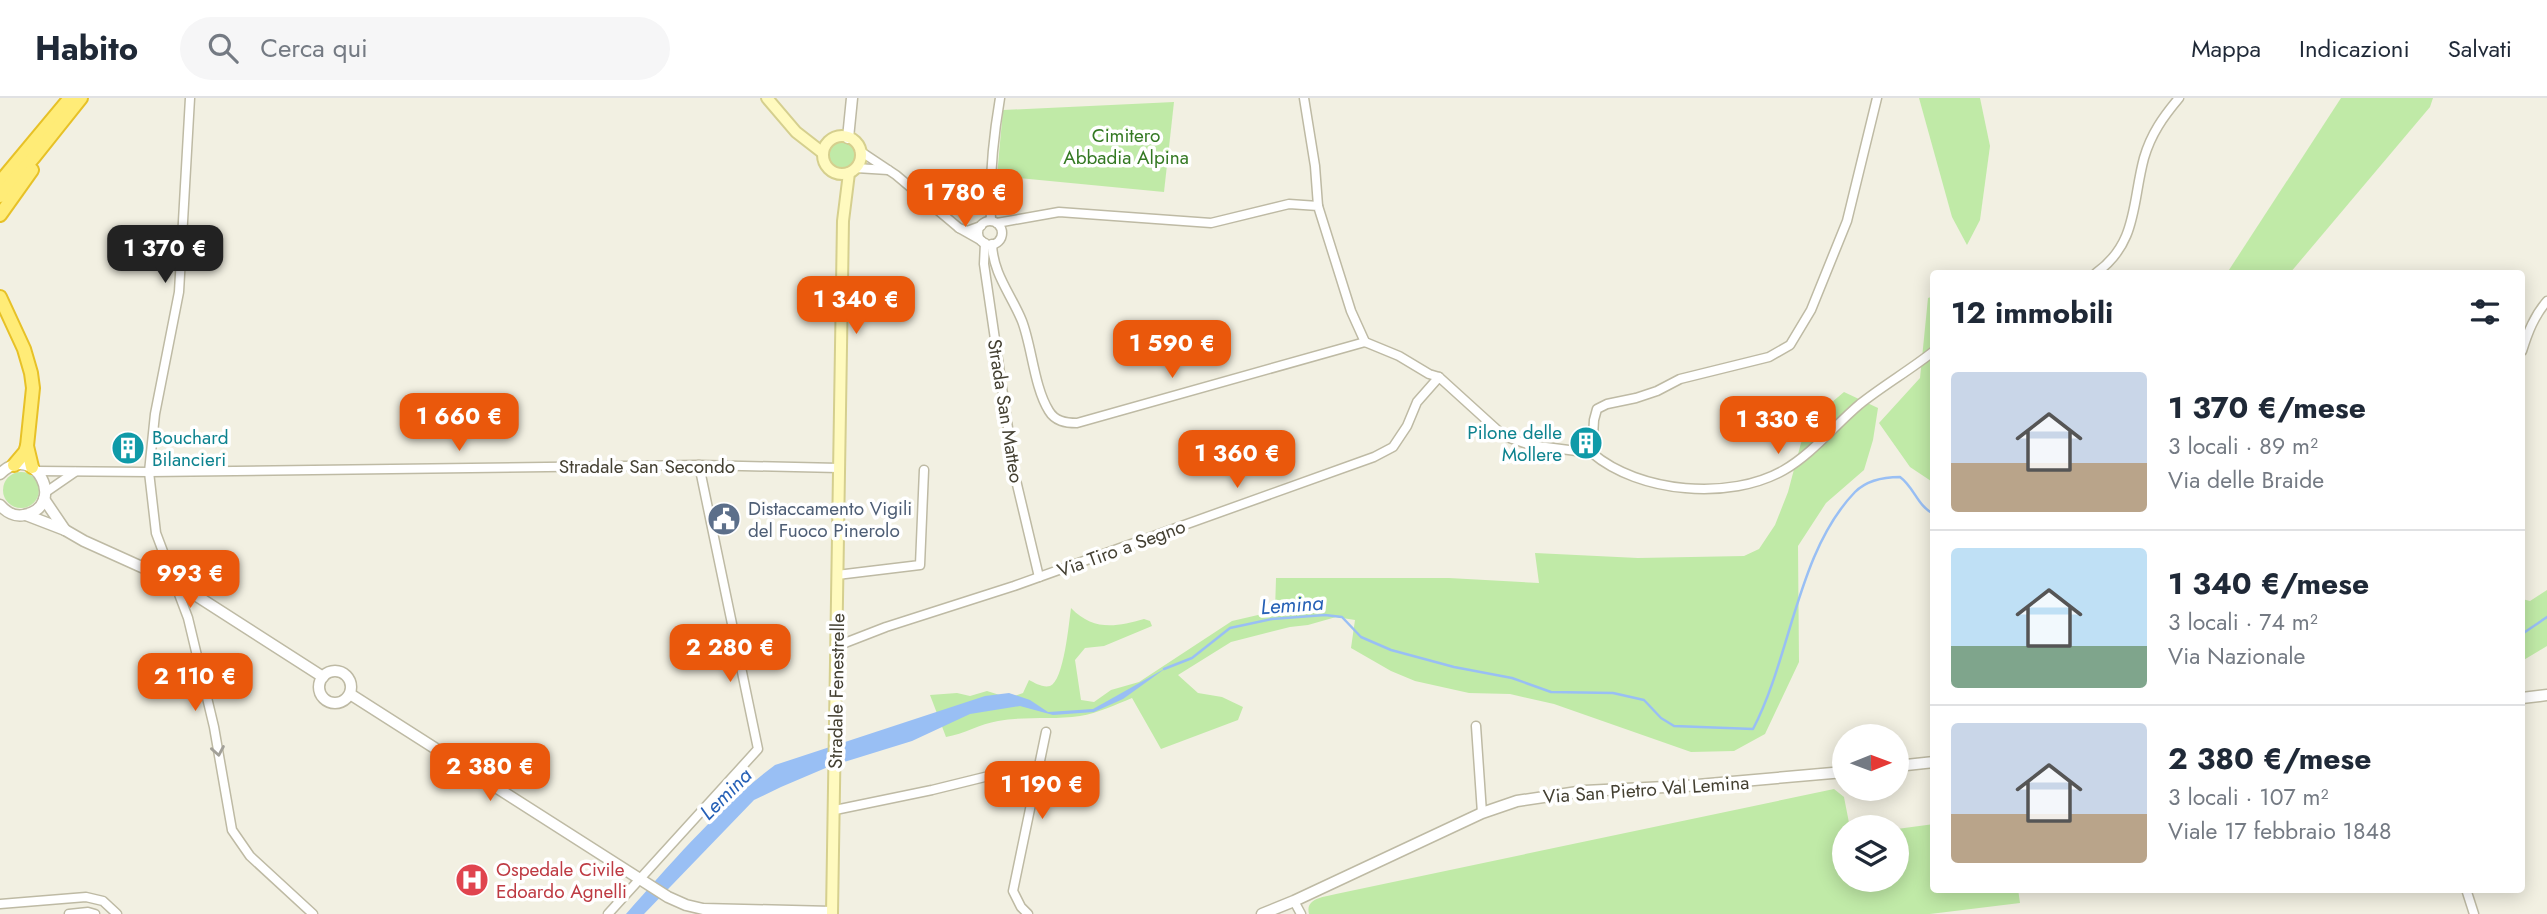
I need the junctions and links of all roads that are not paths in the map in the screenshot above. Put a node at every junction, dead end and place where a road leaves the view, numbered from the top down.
1 (69, 98) edge
2 (81, 98) edge
3 (190, 98) edge
4 (767, 98) edge
5 (852, 98) edge
6 (1000, 98) edge
7 (1304, 98) edge
8 (1877, 98) edge
9 (2179, 98) edge
10 (57, 123) junction
11 (848, 138) junction
12 (825, 148) junction
13 (860, 151) junction
14 (0, 170) edge
15 (853, 170) junction
16 (888, 170) junction
17 (833, 172) junction
18 (0, 182) edge
19 (0, 196) edge
20 (845, 202) junction
21 (1318, 206) junction
22 (0, 215) edge
23 (994, 222) junction
24 (981, 226) junction
25 (959, 228) junction
26 (986, 243) junction
27 (2100, 270) edge
28 (2547, 301) edge
29 (2, 303) edge
30 (2525, 341) edge
31 (1365, 342) junction
32 (1930, 354) edge
33 (1439, 377) junction
34 (27, 446) junction
35 (1592, 453) junction
36 (699, 464) junction
37 (8, 465) edge
38 (839, 468) junction
39 (35, 469) junction
40 (76, 470) junction
41 (924, 470) dead end
42 (149, 472) junction
43 (0, 474) edge
44 (45, 496) junction
45 (0, 505) edge
46 (26, 515) junction
47 (65, 530) junction
48 (837, 575) junction
49 (1039, 577) junction
50 (175, 582) junction
51 (837, 646) junction
52 (323, 677) junction
53 (351, 694) junction
54 (2547, 695) edge
55 (2525, 698) edge
56 (1476, 726) dead end
57 (1046, 732) dead end
58 (1930, 762) edge
59 (1909, 765) edge
60 (1013, 770) dead end
61 (1832, 773) edge
62 (835, 810) junction
63 (1482, 813) junction
64 (643, 882) junction
65 (2467, 893) edge
66 (1294, 901) junction
67 (0, 904) edge
68 (832, 913) edge
69 (69, 914) edge
70 (95, 914) edge
71 (117, 914) edge
72 (313, 914) edge
73 (608, 914) edge
74 (1028, 914) edge
75 (1262, 914) edge
76 (1301, 914) edge
77 (2474, 914) edge

1 - 10 highway
2 - 10 highway
3 - 42 street
4 - 12 main road
5 - 11 street
6 - 23 street
7 - 21 street
8 - 35 street
9 - 27 street
10 - 14 highway
10 - 18 highway
10 - 19 highway
10 - 22 highway
11 - 12 main road
11 - 13 main road
12 - 17 main road
13 - 15 main road
13 - 16 street
15 - 16 street
15 - 17 main road
15 - 20 main road, Stradale Fenestrelle
16 - 25 street
17 - 20 main road
20 - 38 main road, Stradale Fenestrelle
21 - 23 street
21 - 31 street
23 - 24 street
23 - 26 street
24 - 25 street
24 - 26 street
25 - 26 street
26 - 31 street
26 - 49 street, Strada San Matteo
28 - 30 street
29 - 34 highway
31 - 33 street
32 - 35 street
33 - 35 street
33 - 49 street, Via Tiro a Segno
34 - 37 highway
34 - 39 highway
36 - 38 street, Stradale San Secondo
36 - 42 street, Stradale San Secondo
36 - 64 street
37 - 39 street
37 - 43 street
38 - 48 main road, Stradale Fenestrelle
39 - 40 street, Stradale San Secondo
39 - 44 street
40 - 42 street, Stradale San Secondo
40 - 44 street
41 - 48 street
42 - 50 street
44 - 46 street
44 - 47 street
45 - 46 street
46 - 47 street
47 - 50 street
48 - 51 main road, Stradale Fenestrelle
49 - 51 street, Via Tiro a Segno
50 - 52 street
50 -> 72 street
51 - 62 main road, Stradale Fenestrelle
52 - 53 street
52 - 53 street
53 - 64 street
54 - 55 street
56 - 63 street
57 - 74 street
58 - 59 street
60 - 62 street
61 - 63 street, Via San Pietro Val Lemina
62 - 68 main road, Stradale Fenestrelle
63 - 66 street, Via San Pietro Val Lemina
64 - 68 street
64 - 73 street
65 - 77 street
66 - 75 street, Via San Pietro Val Lemina
66 - 76 street
67 - 71 street
69 - 70 street

